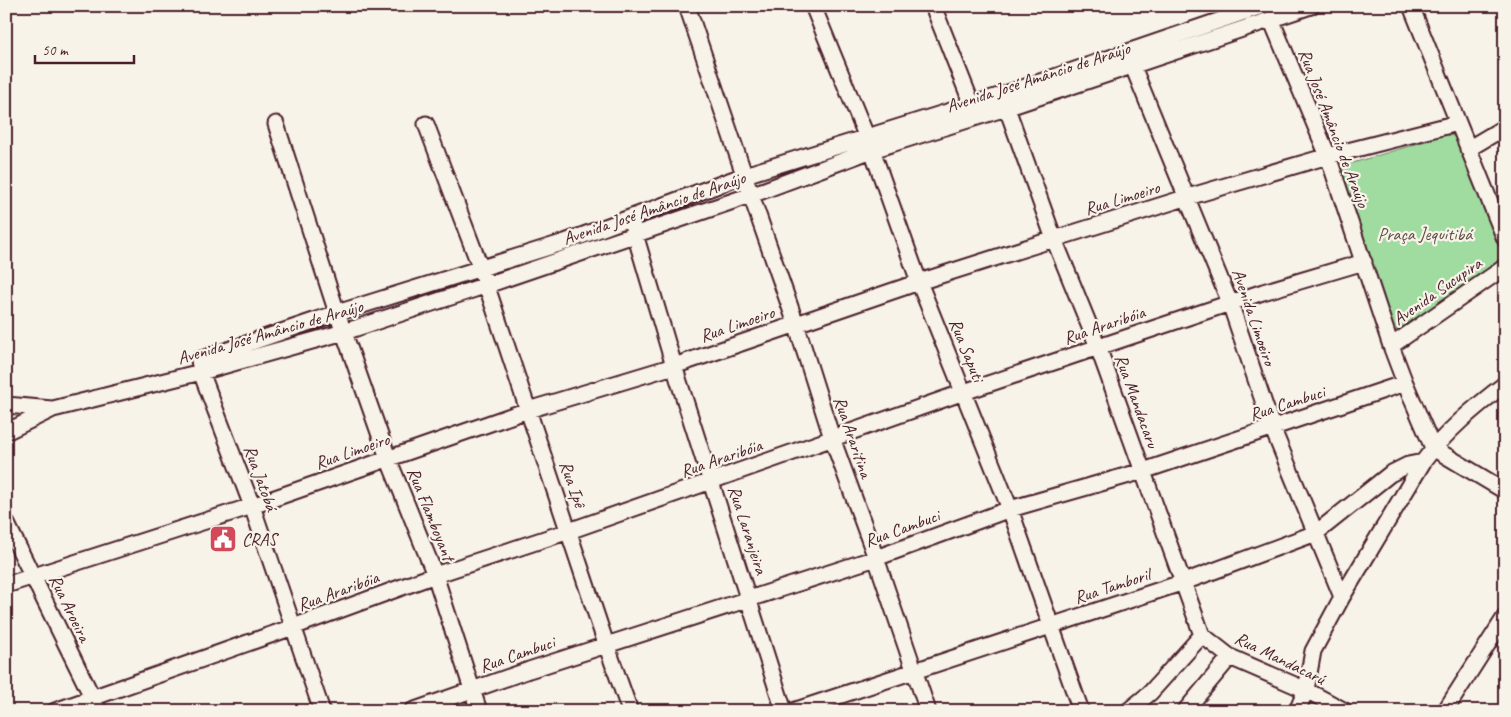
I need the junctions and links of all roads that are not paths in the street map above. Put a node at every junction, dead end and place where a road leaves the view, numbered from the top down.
1 (688, 6) edge
2 (813, 6) edge
3 (933, 6) edge
4 (1262, 6) edge
5 (1311, 6) edge
6 (1411, 6) edge
7 (1271, 19) junction
8 (1130, 58) junction
9 (1004, 102) junction
10 (974, 110) junction
11 (1458, 123) junction
12 (276, 124) dead end
13 (426, 124) dead end
14 (1505, 127) edge
15 (869, 144) junction
16 (1468, 150) junction
17 (1328, 156) junction
18 (745, 175) junction
19 (751, 195) junction
20 (1188, 197) junction
21 (630, 218) junction
22 (635, 233) junction
23 (1054, 239) junction
24 (1505, 239) edge
25 (1364, 262) junction
26 (1505, 267) edge
27 (481, 269) junction
28 (919, 282) junction
29 (487, 285) junction
30 (1230, 303) junction
31 (337, 313) junction
32 (796, 324) junction
33 (344, 332) junction
34 (1391, 346) junction
35 (1098, 347) junction
36 (674, 366) junction
37 (201, 372) junction
38 (1405, 383) junction
39 (1505, 384) edge
40 (964, 392) junction
41 (6, 405) edge
42 (53, 409) junction
43 (528, 410) junction
44 (1272, 427) junction
45 (6, 432) edge
46 (832, 438) junction
47 (1433, 448) junction
48 (388, 458) junction
49 (1423, 462) junction
50 (1143, 471) junction
51 (712, 480) junction
52 (1505, 490) edge
53 (252, 506) junction
54 (1010, 510) junction
55 (6, 522) edge
56 (569, 530) junction
57 (1316, 532) junction
58 (876, 558) junction
59 (435, 575) junction
60 (33, 576) junction
61 (1184, 582) junction
62 (6, 585) edge
63 (1342, 597) junction
64 (750, 599) junction
65 (1505, 617) edge
66 (1051, 625) junction
67 (293, 627) junction
68 (1202, 635) junction
69 (606, 644) junction
70 (1230, 657) junction
71 (914, 670) junction
72 (472, 689) junction
73 (1306, 690) junction
74 (93, 697) junction
75 (55, 711) edge
76 (99, 711) edge
77 (322, 711) edge
78 (412, 711) edge
79 (479, 711) edge
80 (630, 711) edge
81 (784, 711) edge
82 (794, 711) edge
83 (928, 711) edge
84 (1081, 711) edge
85 (1128, 711) edge
86 (1184, 711) edge
87 (1297, 711) edge
88 (1345, 711) edge
89 (1445, 711) edge

1 - 18 street, Rua Araritina
2 - 15 street, Rua Saputi
3 - 10 street
4 - 8 street
5 - 7 street, Avenida José Amâncio de Araújo
6 - 11 street
7 - 8 street, Avenida José Amâncio de Araújo
7 - 17 street, Rua José Amâncio de Araújo
8 - 9 street, Avenida José Amâncio de Araújo
8 - 20 street, Avenida Limoeiro
9 - 10 street, Avenida José Amâncio de Araújo
9 - 23 street, Rua Mandacaru
10 - 15 street, Avenida José Amâncio de Araújo
11 - 16 street
11 - 17 street, Rua Limoeiro
12 - 31 street, Rua Flamboyant
13 - 27 street, Rua Ipê
14 - 16 street
15 - 18 street
15 - 19 street, Avenida José Amâncio de Araújo
15 - 28 street, Rua Saputi
16 - 24 street
17 - 20 street, Rua Limoeiro
17 - 25 street, Rua José Amâncio de Araújo
18 - 19 street, Rua Araritina
18 - 21 street
19 - 22 street, Avenida José Amâncio de Araújo
19 - 32 street, Rua Araritina
20 - 23 street, Rua Limoeiro
20 - 30 street, Avenida Limoeiro
21 - 22 street, Rua Laranjeira
21 - 27 street
22 - 29 street, Avenida José Amâncio de Araújo
22 - 36 street, Rua Laranjeira
23 - 28 street, Rua Limoeiro
23 - 35 street, Rua Mandacaru
25 - 30 street, Rua Araribóia
25 - 34 street, Rua José Amâncio de Araújo
26 - 34 street, Avenida Sucupira
27 - 29 street, Rua Ipê
27 - 31 street
28 - 32 street, Rua Limoeiro
28 - 40 street, Rua Saputi
29 - 33 street, Avenida José Amâncio de Araújo
29 - 43 street, Rua Ipê
30 - 35 street, Rua Araribóia
30 - 44 street, Avenida Limoeiro
31 - 33 street, Rua Flamboyant
31 - 37 street
32 - 36 street, Rua Limoeiro
32 - 46 street, Rua Araritina
33 - 37 street, Avenida José Amâncio de Araújo
33 - 48 street, Rua Flamboyant
34 - 38 street, Rua José Amâncio de Araújo
35 - 40 street, Rua Araribóia
35 - 50 street, Rua Mandacaru
36 - 43 street, Rua Limoeiro
36 - 51 street, Rua Laranjeira
37 - 42 street, Avenida José Amâncio de Araújo
37 - 53 street, Rua Jatobá
38 - 44 street, Rua Cambuci
38 - 47 street, Rua José Amâncio de Araújo
39 - 47 street
40 - 46 street, Rua Araribóia
40 - 54 street, Rua Saputi
41 - 42 street
42 - 45 street, Avenida José Amâncio de Araújo
43 - 48 street, Rua Limoeiro
43 - 56 street, Rua Ipê
44 - 50 street, Rua Cambuci
44 - 57 street, Avenida Limoeiro
46 - 51 street, Rua Araribóia
46 - 58 street, Rua Araritina
47 - 49 street
47 - 52 street
48 - 53 street, Rua Limoeiro
48 - 59 street, Rua Flamboyant
49 - 57 street, Rua Tamboril
49 - 63 street
50 - 54 street, Rua Cambuci
50 - 61 street, Rua Mandacaru
51 - 56 street, Rua Araribóia
51 - 64 street, Rua Laranjeira
53 - 60 street, Rua Limoeiro
53 - 67 street, Rua Jatobá
54 - 58 street, Rua Cambuci
54 - 66 street, Rua Saputi
55 - 60 street, Rua Aroeira
56 - 59 street, Rua Araribóia
56 - 69 street, Rua Ipê
57 - 61 street, Rua Tamboril
57 - 63 street, Avenida Limoeiro
58 - 64 street, Rua Cambuci
58 - 71 street, Rua Araritina
59 - 67 street, Rua Araribóia
59 - 72 street, Rua Flamboyant
60 - 62 street, Rua Limoeiro
60 - 74 street, Rua Aroeira
61 - 66 street, Rua Tamboril
61 - 68 street, Rua Mandacaru
63 - 73 street
64 - 69 street, Rua Cambuci
64 - 81 street, Rua Laranjeira
65 - 89 street
66 - 71 street, Rua Tamboril
66 - 84 street, Rua Saputi
67 - 74 street, Rua Araribóia
67 - 77 street, Rua Jatobá
68 - 70 street, Rua Mandacarú
68 - 85 street
69 - 72 street, Rua Cambuci
69 - 80 street, Rua Ipê
70 - 73 street, Rua Mandacarú
70 - 86 street
71 - 82 street, Rua Tamboril
71 - 83 street, Rua Araritina
72 - 78 street, Rua Cambuci
72 - 79 street, Rua Flamboyant
73 - 87 street
73 - 88 street, Rua Mandacarú
74 - 75 street, Rua Araribóia
74 - 76 street, Rua Aroeira

